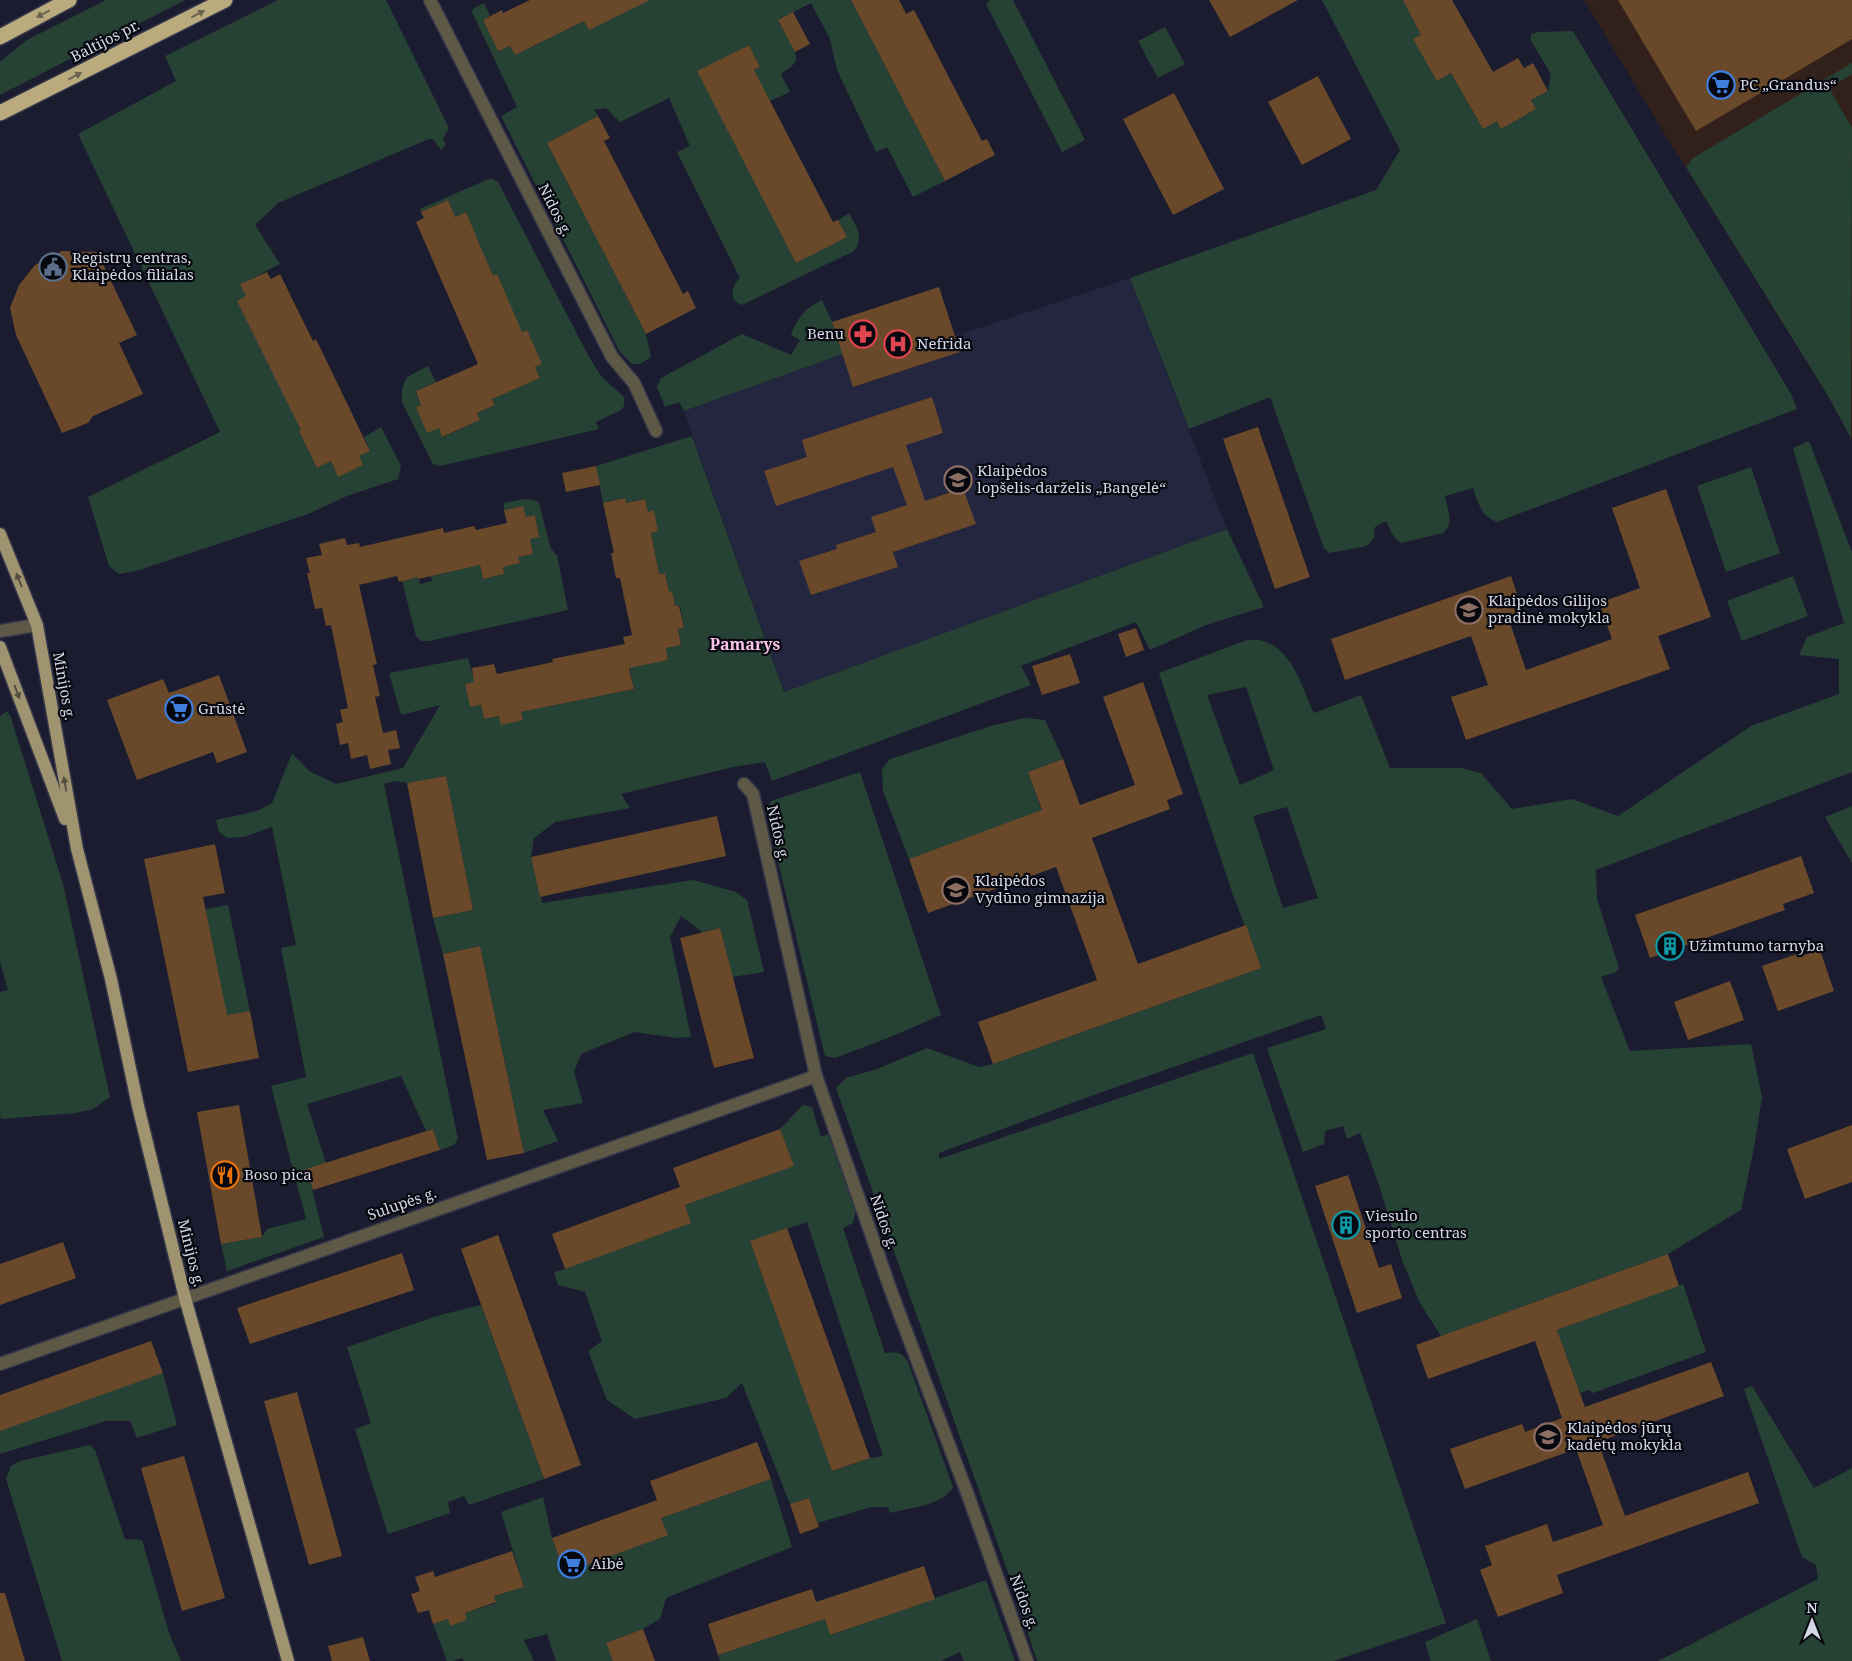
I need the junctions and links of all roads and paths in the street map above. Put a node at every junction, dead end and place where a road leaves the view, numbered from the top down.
1 (69, 0) edge
2 (226, 0) edge
3 (430, 0) edge
4 (0, 37) edge
5 (0, 113) edge
6 (656, 431) dead end
7 (0, 534) edge
8 (37, 625) junction
9 (0, 631) edge
10 (0, 647) edge
11 (744, 784) dead end
12 (77, 849) junction
13 (816, 1076) junction
14 (185, 1298) junction
15 (0, 1364) edge
16 (288, 1661) edge
17 (1028, 1661) edge

1 -> 4 highway
5 -> 2 highway, Baltijos pr.
3 - 6 street, Nidos g.
8 -> 7 main road, Minijos g.
8 - 9 street
12 -> 8 main road, Minijos g.
10 -> 12 main road, Minijos g.
11 - 13 street, Nidos g.
12 - 14 main road, Minijos g.
13 - 14 street, Sulupės g.
13 - 17 street, Nidos g.
14 - 15 street, Sulupės g.
14 - 16 main road, Minijos g.

